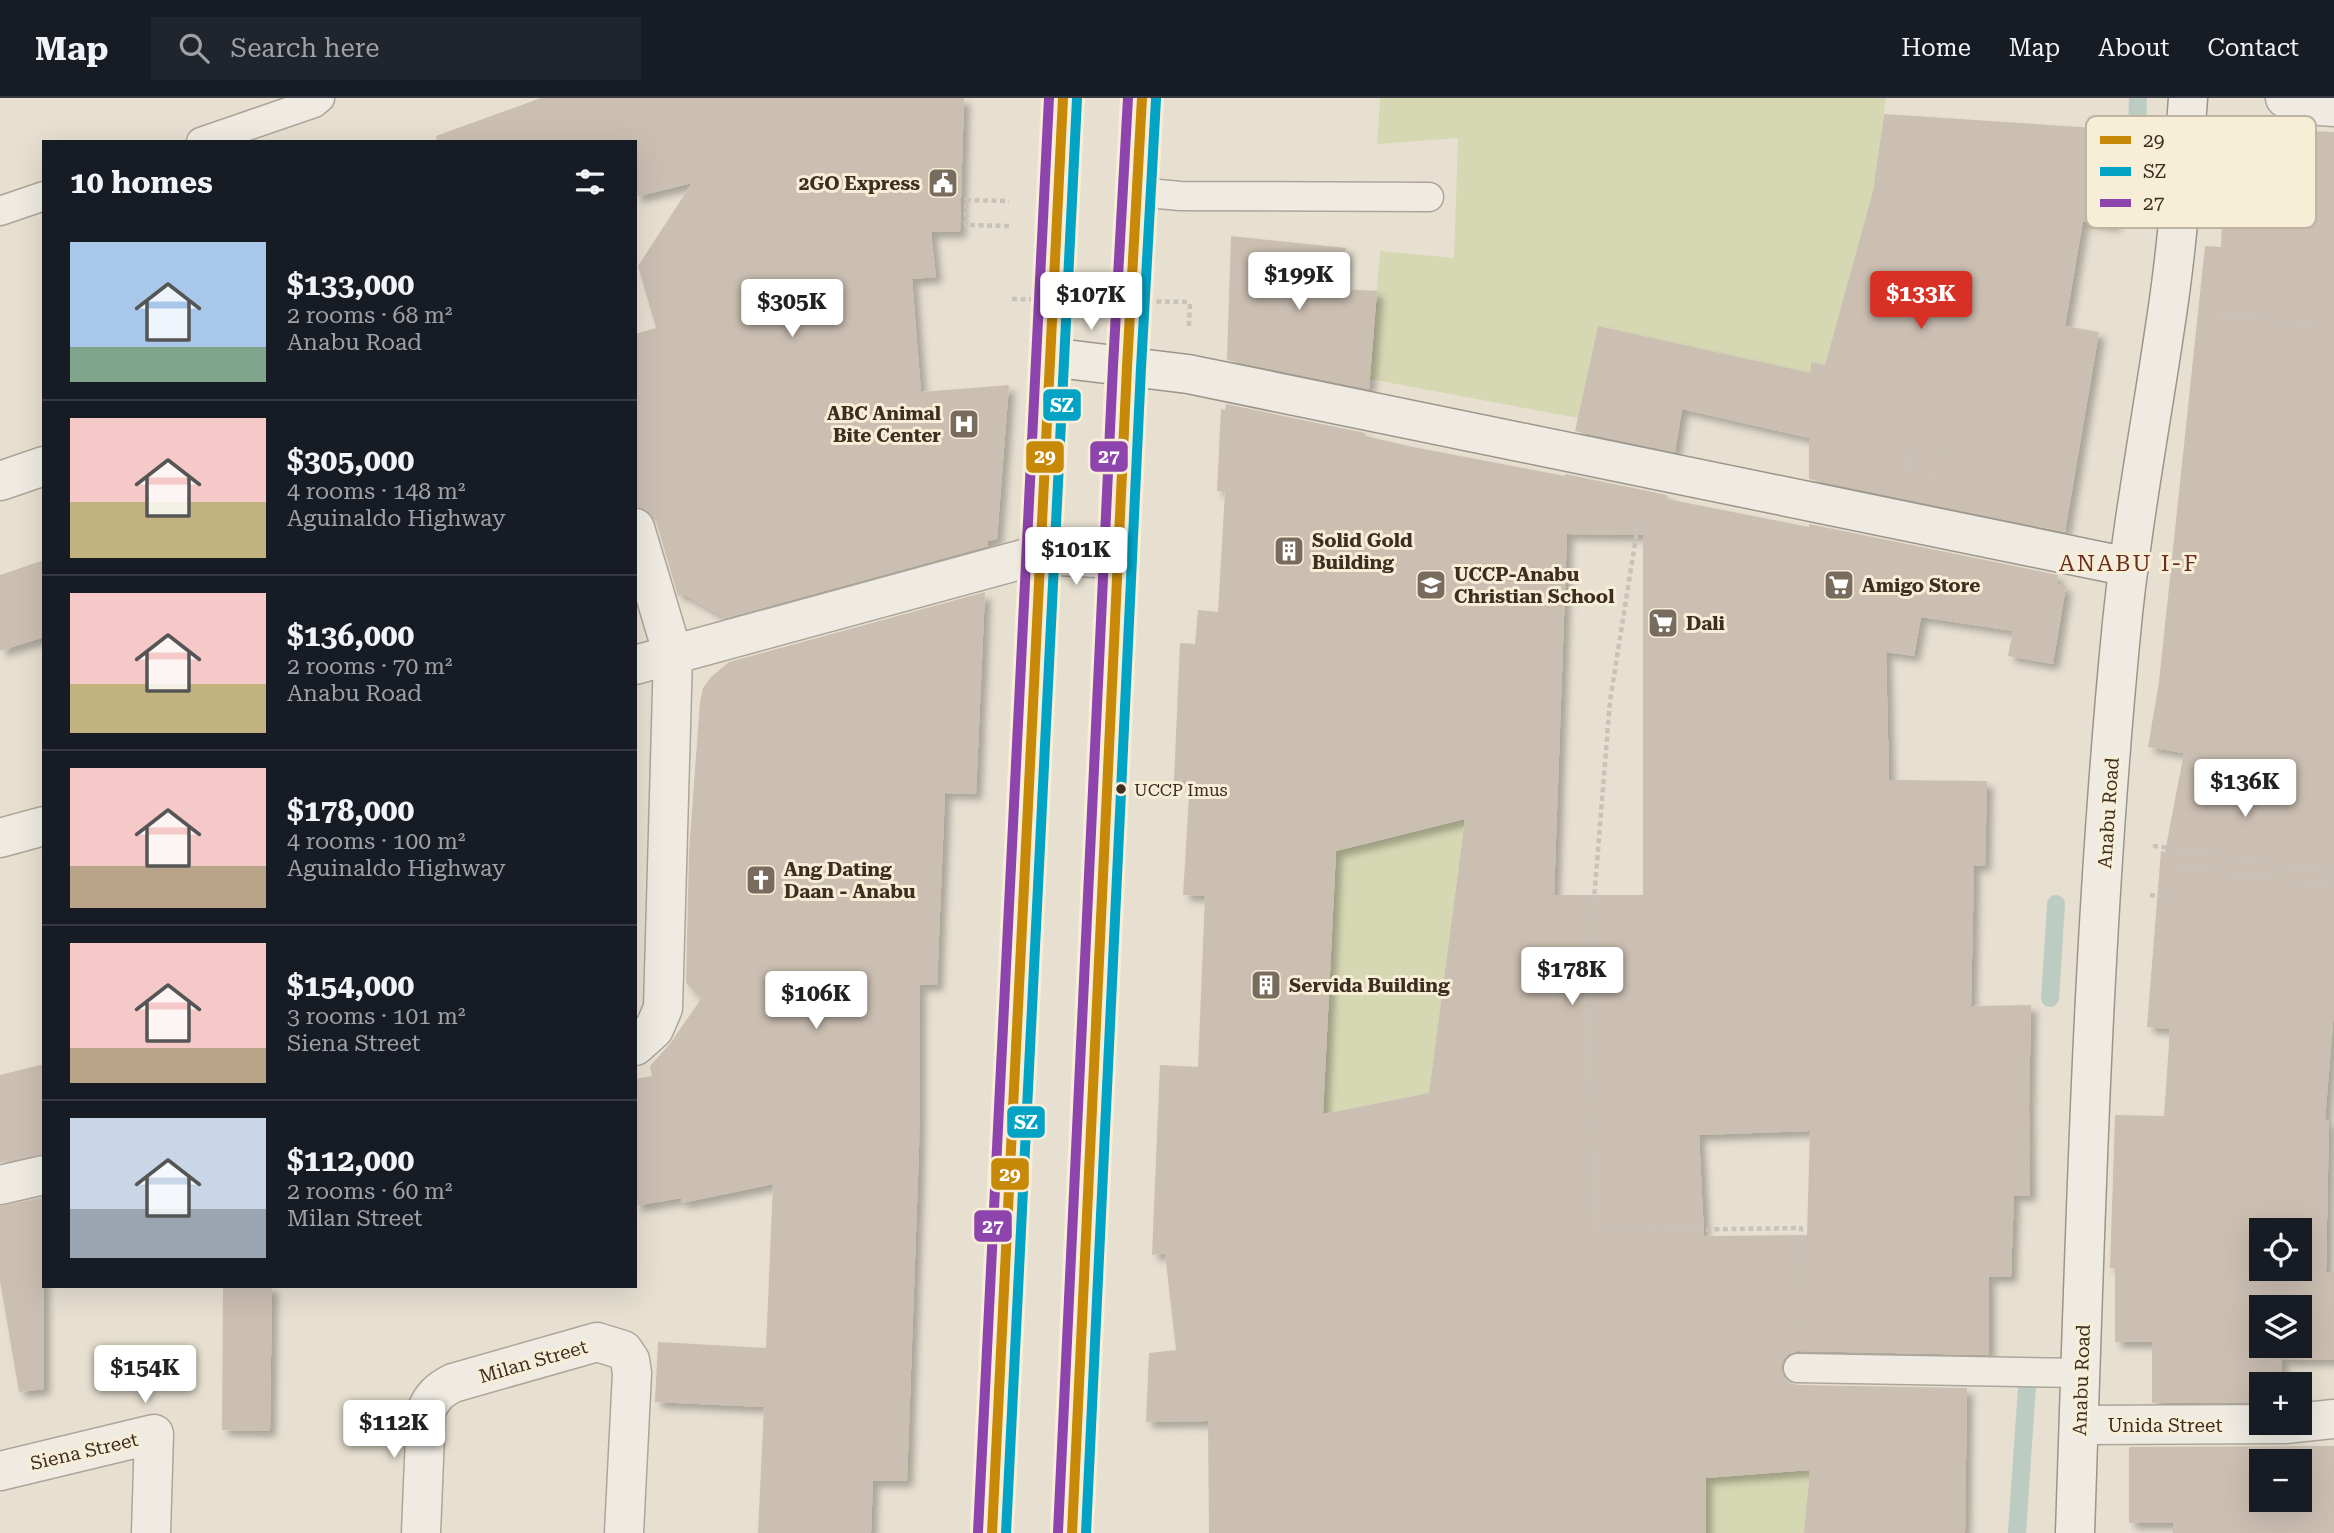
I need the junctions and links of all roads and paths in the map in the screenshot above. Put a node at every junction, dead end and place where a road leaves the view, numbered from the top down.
1 (320, 98) edge
2 (1063, 98) edge
3 (1142, 98) edge
4 (2188, 98) edge
5 (2285, 98) edge
6 (2334, 107) edge
7 (2187, 116) edge
8 (207, 140) edge
9 (1137, 192) junction
10 (42, 197) edge
11 (1429, 197) dead end
12 (1015, 201) dead end
13 (0, 211) edge
14 (1013, 226) dead end
15 (2177, 228) edge
16 (1012, 287) dead end
17 (1190, 302) dead end
18 (2168, 310) junction
19 (2314, 324) dead end
20 (1049, 357) junction
21 (1127, 367) junction
22 (1940, 441) dead end
23 (1914, 444) dead end
24 (42, 467) edge
25 (1647, 468) junction
26 (1907, 477) dead end
27 (0, 481) edge
28 (1932, 481) dead end
29 (637, 535) edge
30 (1038, 555) junction
31 (1117, 559) junction
32 (2129, 567) junction
33 (673, 655) junction
34 (637, 664) edge
35 (42, 827) edge
36 (2157, 833) dead end
37 (0, 838) edge
38 (2190, 868) dead end
39 (2334, 873) edge
40 (2334, 887) edge
41 (637, 1044) edge
42 (42, 1175) edge
43 (0, 1185) edge
44 (1798, 1368) joint
45 (2081, 1373) junction
46 (2334, 1419) edge
47 (2080, 1425) junction
48 (0, 1471) edge
49 (150, 1533) edge
50 (421, 1533) edge
51 (624, 1533) edge
52 (992, 1533) edge
53 (1072, 1533) edge
54 (2075, 1533) edge

1 - 8 lane
2 - 20 highway
3 - 9 highway
4 - 7 street, Anabu Road
5 - 6 street
9 - 11 lane
9 - 21 highway
10 - 13 lane
12 - 14 path
15 - 18 street, Anabu Road
16 - 17 path, bridge
18 - 19 path
18 - 32 street, Anabu Road
20 - 21 street
20 - 30 highway
21 - 25 street
21 - 31 highway
22 - 28 path
23 - 26 path
24 - 27 street
25 - 32 street
25 - 44 path
29 - 33 street
30 - 31 street
30 - 33 street
30 - 52 highway
31 - 53 highway
32 - 45 street, Anabu Road
33 - 34 street
33 - 41 street
35 - 37 street
36 - 39 path
38 - 40 path
42 - 43 street
44 - 45 lane
45 - 47 street, Anabu Road
46 - 47 street, Unida Street
47 - 54 street, Anabu Road
48 - 49 street, Siena Street
50 - 51 street, Milan Street

